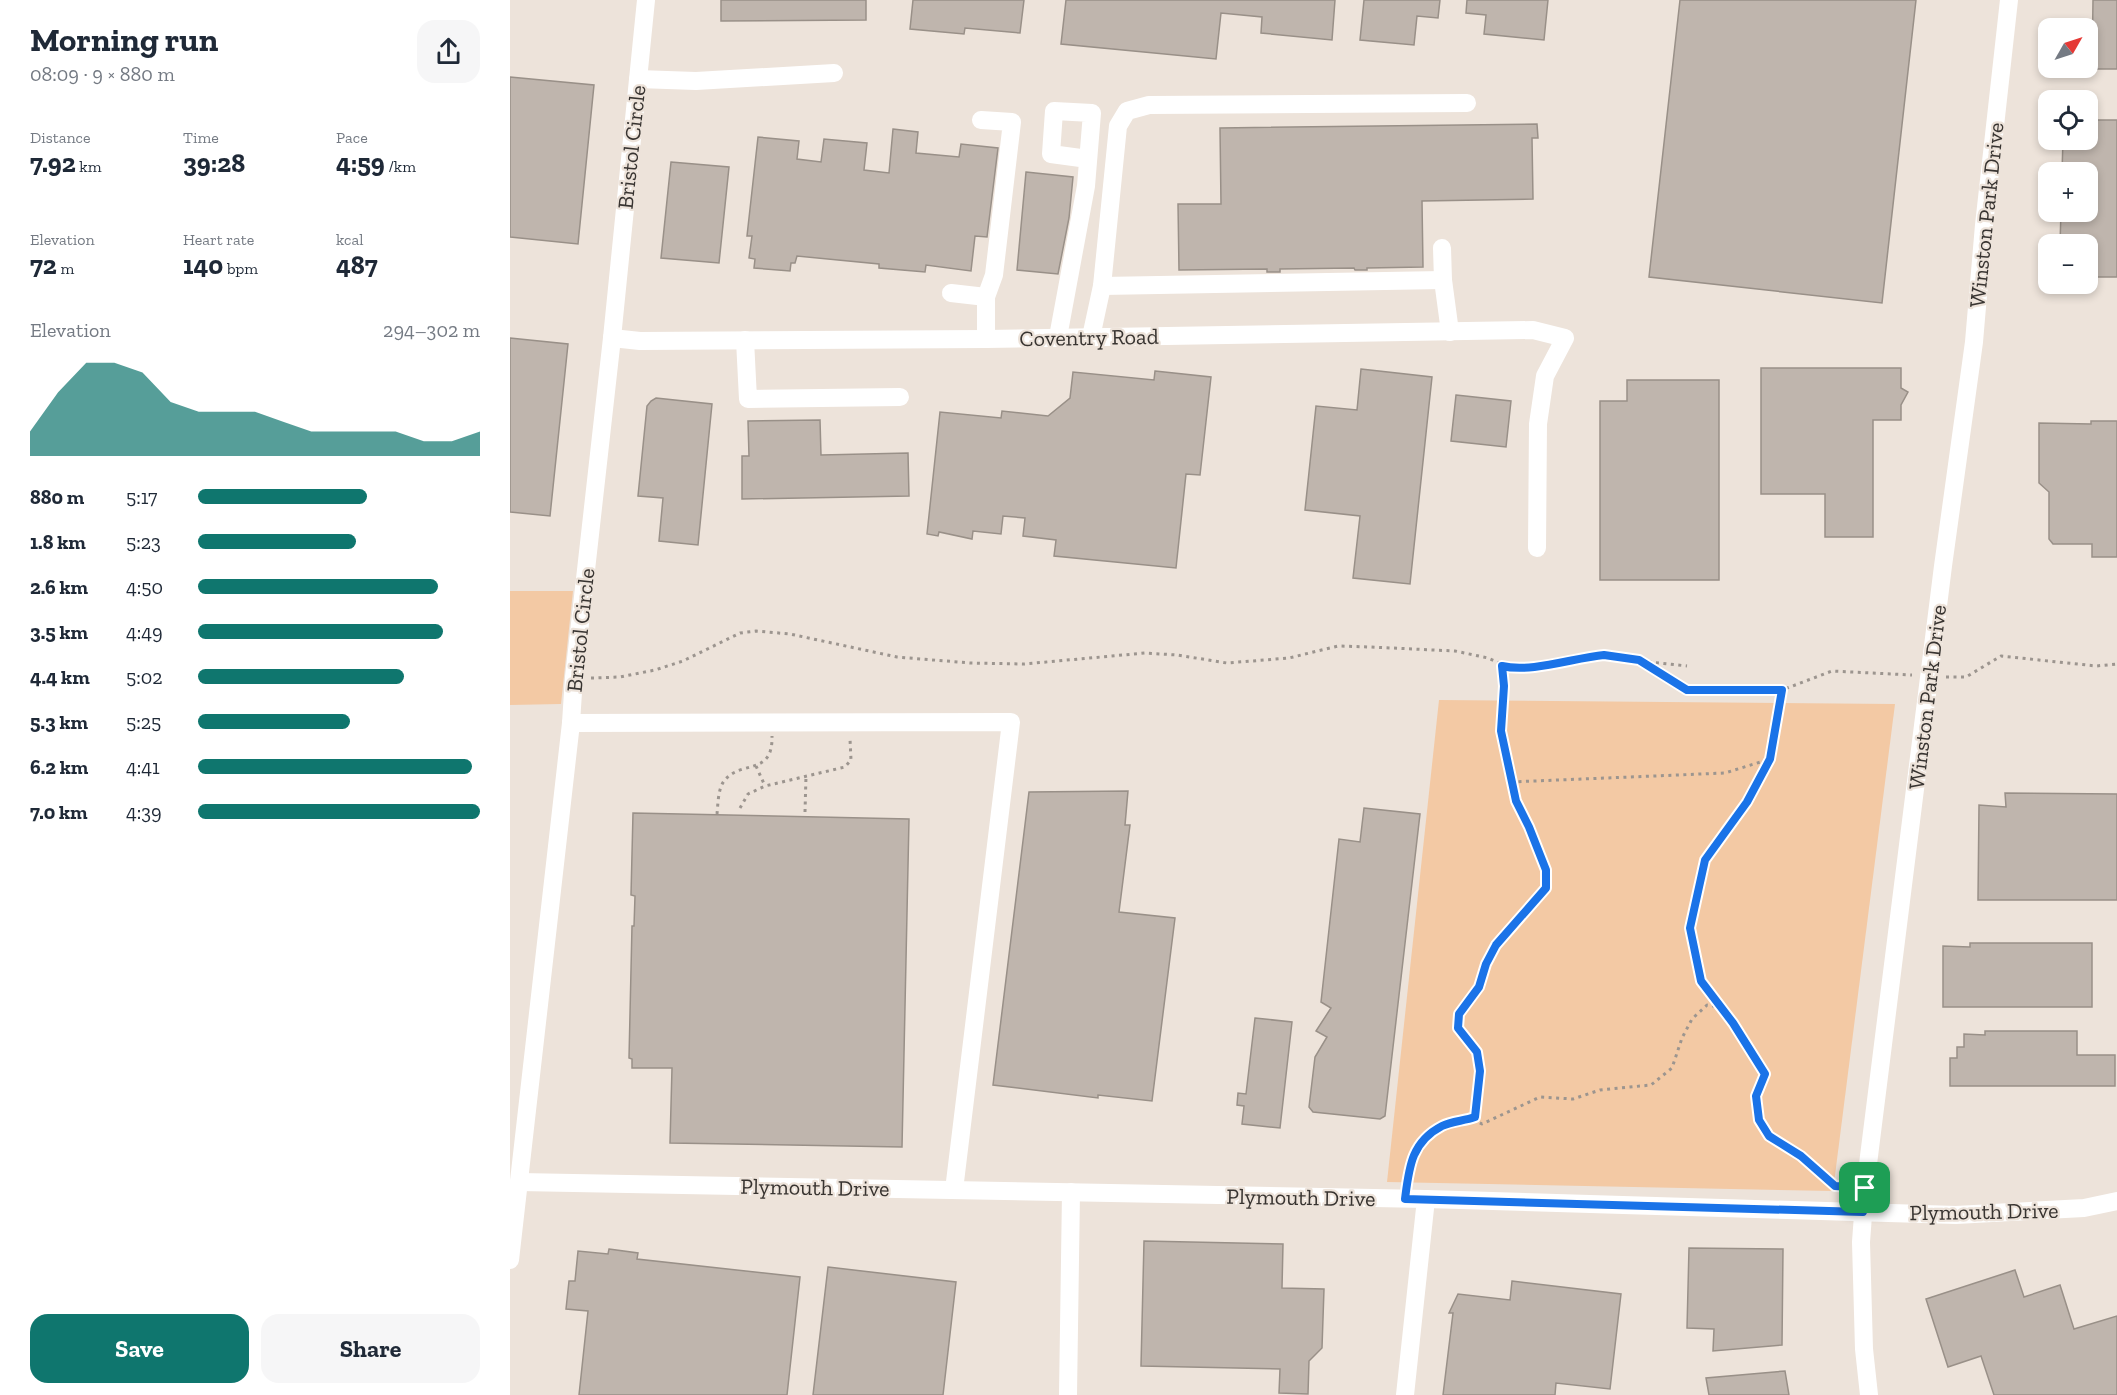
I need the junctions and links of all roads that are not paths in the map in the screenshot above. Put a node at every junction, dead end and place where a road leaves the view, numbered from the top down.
1 (646, 0) edge
2 (2009, 0) edge
3 (834, 73) dead end
4 (638, 79) junction
5 (1467, 103) dead end
6 (981, 120) dead end
7 (1088, 159) dead end
8 (1442, 248) dead end
9 (1443, 280) junction
10 (1102, 286) junction
11 (951, 293) dead end
12 (986, 297) junction
13 (1450, 333) junction
14 (1058, 337) junction
15 (1091, 337) junction
16 (612, 338) junction
17 (986, 339) junction
18 (745, 340) junction
19 (900, 397) dead end
20 (1538, 548) dead end
21 (571, 723) junction
22 (519, 1182) junction
23 (954, 1190) junction
24 (1071, 1192) junction
25 (1426, 1199) junction
26 (2117, 1201) edge
27 (1863, 1212) junction
28 (510, 1260) edge
29 (1068, 1395) edge
30 (1405, 1395) edge
31 (1869, 1395) edge

1 - 4 street, Bristol Circle
2 - 27 street, Winston Park Drive
3 - 4 street
4 - 16 street, Bristol Circle
5 - 10 street
6 - 12 street
7 - 14 street
8 - 9 street
9 - 10 street
9 - 13 street
10 - 15 street
11 - 12 street
12 - 17 street
13 - 15 street, Coventry Road
13 - 20 street, Coventry Road
14 - 15 street, Coventry Road
14 - 17 street, Coventry Road
16 - 18 street, Coventry Road
16 - 21 street, Bristol Circle
17 - 18 street, Coventry Road
18 - 19 street
21 - 22 street, Bristol Circle
21 - 23 street
22 - 23 street, Plymouth Drive
22 - 28 street, Bristol Circle
23 - 24 street, Plymouth Drive
24 - 25 street, Plymouth Drive
24 - 29 street
25 - 27 street, Plymouth Drive
25 - 30 street
26 - 27 street, Plymouth Drive
27 - 31 street, Winston Park Drive

